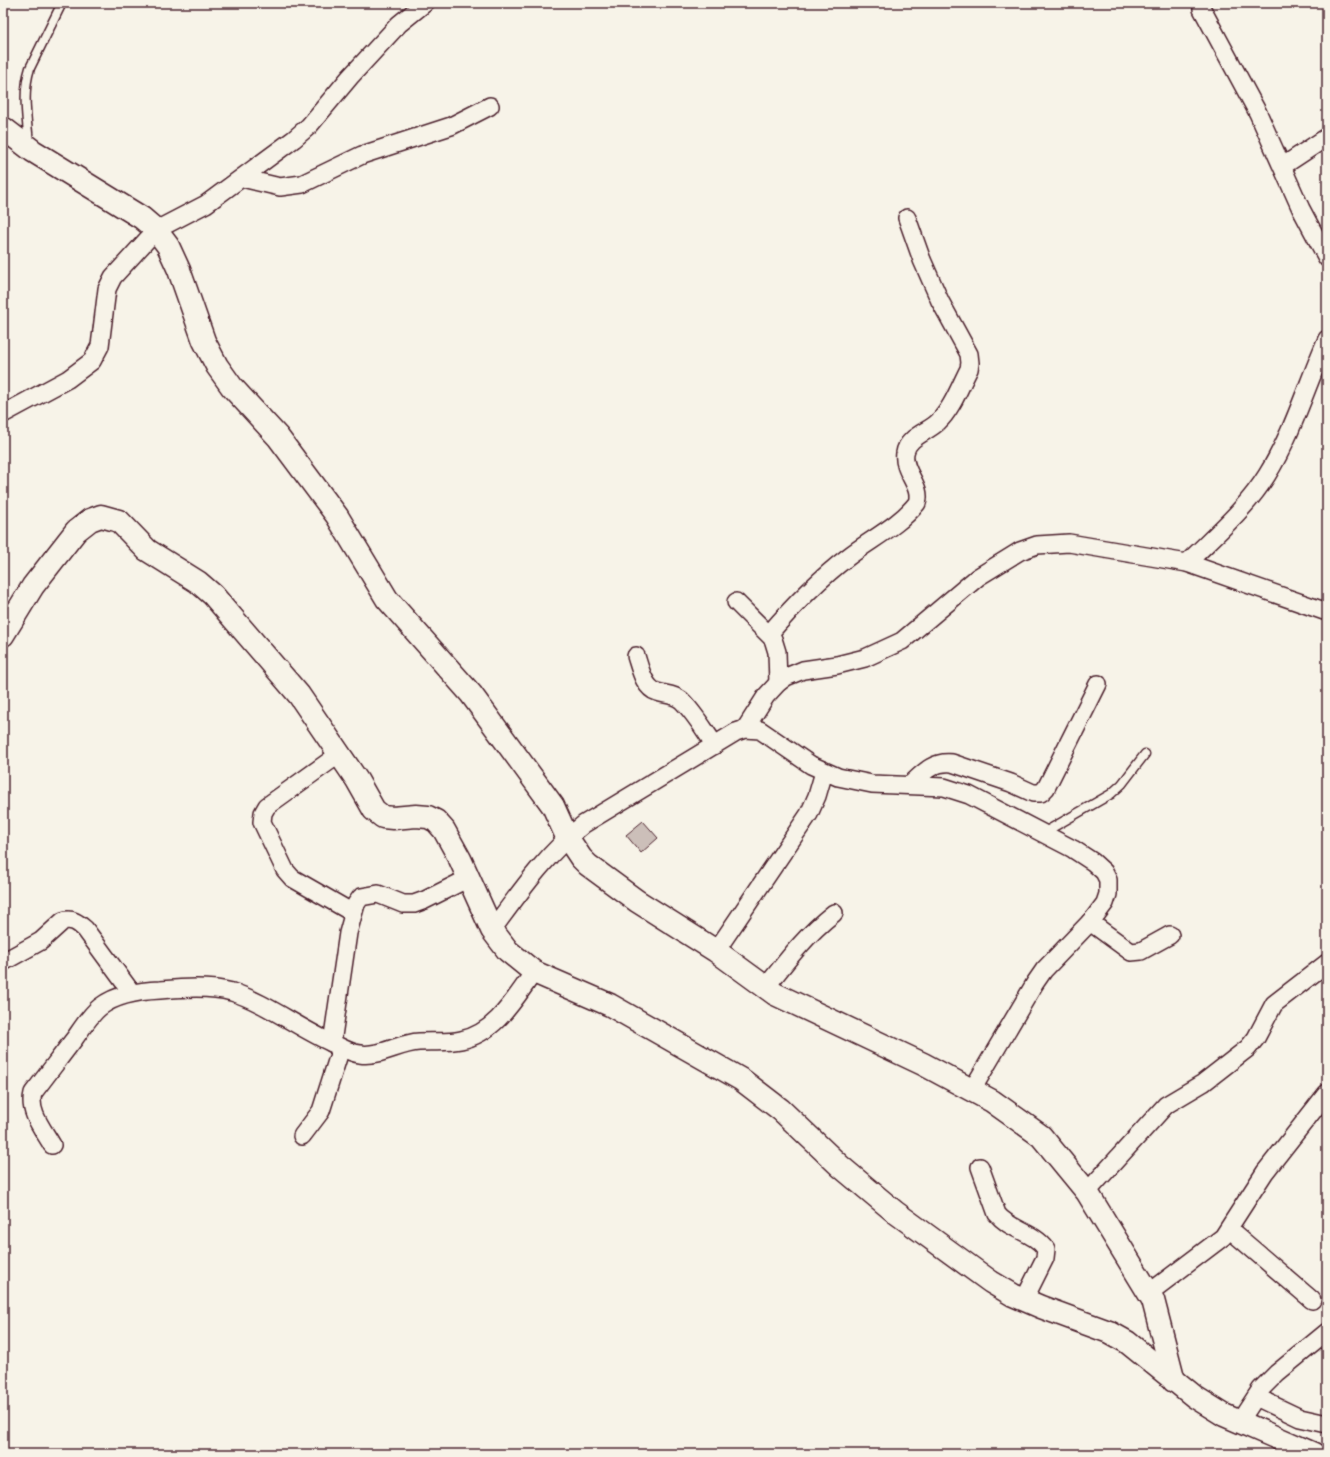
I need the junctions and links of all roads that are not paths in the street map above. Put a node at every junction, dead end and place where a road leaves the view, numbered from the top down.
1 (62, 3) edge
2 (425, 3) edge
3 (1202, 9) dead end
4 (490, 106) dead end
5 (3, 128) edge
6 (1327, 137) edge
7 (30, 148) junction
8 (1283, 166) junction
9 (242, 178) junction
10 (907, 218) dead end
11 (156, 230) junction
12 (1327, 258) edge
13 (1327, 339) edge
14 (5, 408) edge
15 (1187, 563) junction
16 (736, 602) dead end
17 (1327, 612) edge
18 (769, 634) junction
19 (3, 635) edge
20 (636, 656) dead end
21 (778, 683) junction
22 (1098, 684) dead end
23 (745, 729) junction
24 (715, 745) junction
25 (1145, 754) dead end
26 (338, 755) junction
27 (824, 772) junction
28 (910, 786) junction
29 (1043, 833) junction
30 (567, 837) junction
31 (469, 878) junction
32 (353, 913) junction
33 (834, 913) dead end
34 (1090, 922) junction
35 (492, 930) junction
36 (1170, 935) dead end
37 (716, 951) junction
38 (3, 962) edge
39 (1327, 963) edge
40 (534, 972) junction
41 (766, 987) junction
42 (132, 993) junction
43 (337, 1046) junction
44 (972, 1090) junction
45 (1327, 1093) edge
46 (302, 1136) dead end
47 (52, 1145) dead end
48 (980, 1168) dead end
49 (1087, 1192) junction
50 (1228, 1229) junction
51 (1149, 1293) junction
52 (1024, 1300) junction
53 (1312, 1300) dead end
54 (1327, 1332) edge
55 (1174, 1381) junction
56 (1256, 1396) junction
57 (1240, 1421) junction
58 (1327, 1424) edge
59 (1314, 1454) edge

1 - 7 lane
2 - 9 street
3 - 8 street
4 - 9 street
5 - 7 street
6 - 8 street
7 - 11 street
8 - 12 street
9 - 11 street
10 - 18 street
11 - 14 street
11 - 30 street
13 - 15 street
15 - 17 street
15 - 21 street
16 - 18 street
18 - 21 street
19 - 26 street
20 - 24 street
21 - 23 street
22 - 28 street
23 - 24 street
23 - 27 street
24 - 30 street
25 - 29 lane
26 - 31 street
26 - 32 street
27 - 28 street
27 - 37 street
28 - 29 street
29 - 34 street
30 - 35 street
30 - 37 street
31 - 32 street
31 - 35 street
32 - 43 street
33 - 41 street
34 - 36 street
34 - 44 street
35 - 40 street
37 - 41 street
38 - 42 street
39 - 49 street
40 - 43 street
40 - 52 street
41 - 44 street
42 - 43 street
42 - 47 street
43 - 46 street
44 - 49 street
45 - 50 street
48 - 52 street
49 - 51 street
50 - 51 street
50 - 53 street
51 - 55 street
52 - 55 street
54 - 56 street
55 - 57 street
56 - 57 street
56 - 58 street
57 - 59 street

